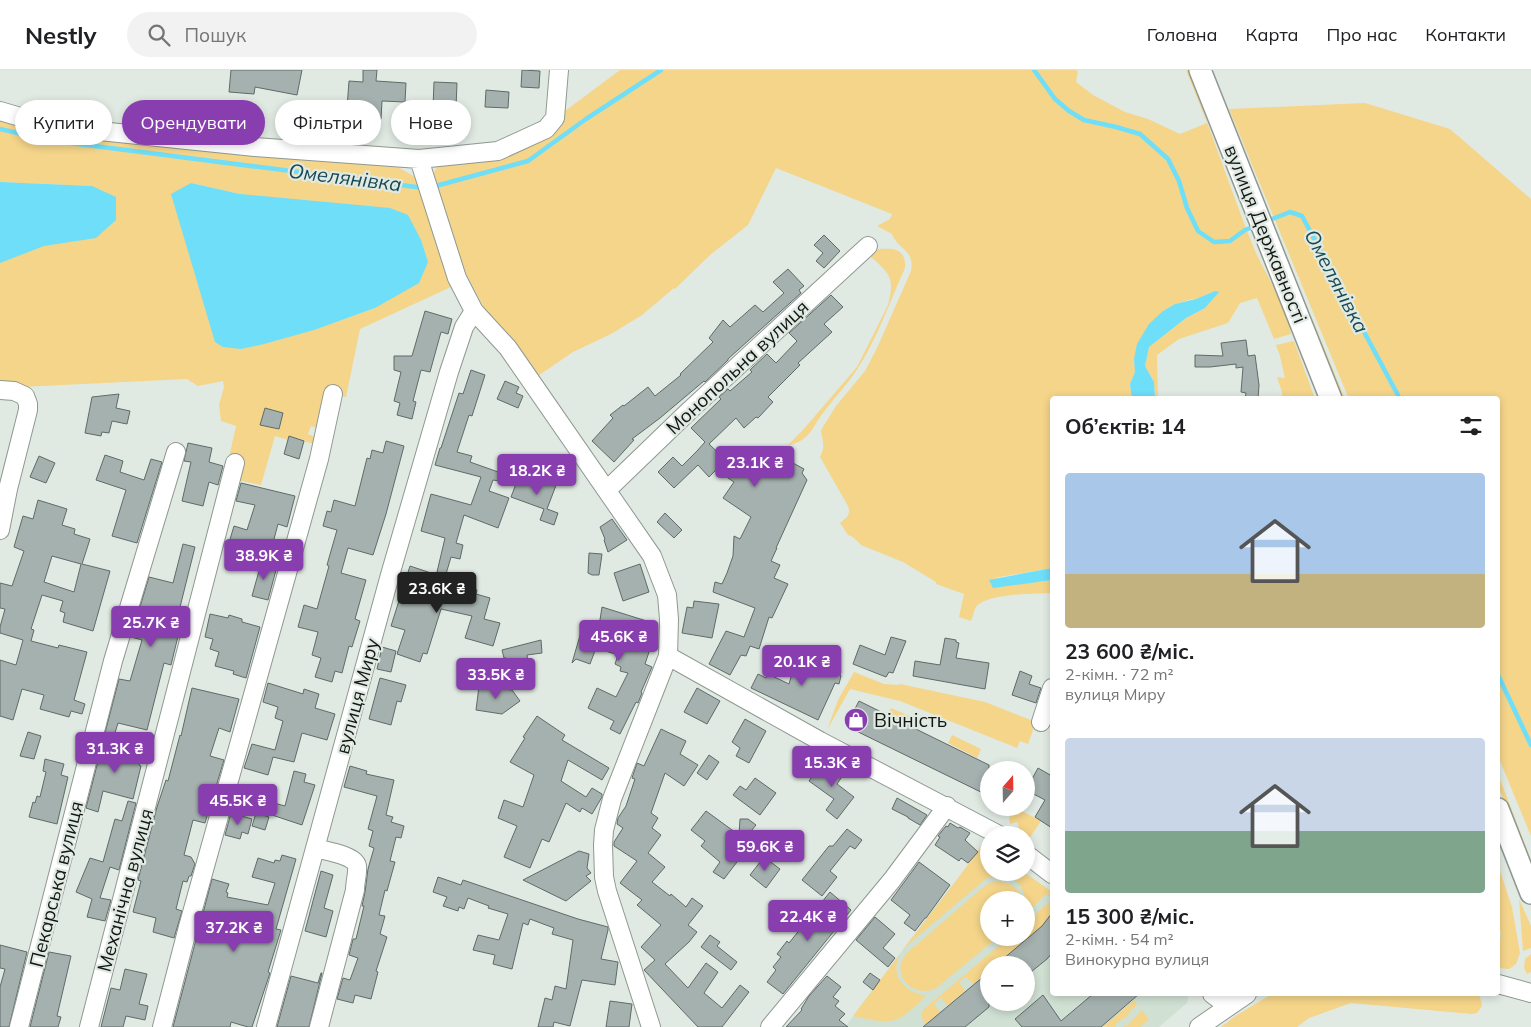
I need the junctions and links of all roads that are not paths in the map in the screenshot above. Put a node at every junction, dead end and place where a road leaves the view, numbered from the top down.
1 (559, 70) edge
2 (1200, 70) edge
3 (0, 110) edge
4 (419, 160) junction
5 (868, 246) dead end
6 (474, 311) junction
7 (0, 390) edge
8 (333, 394) dead end
9 (1330, 396) edge
10 (176, 452) dead end
11 (235, 463) dead end
12 (607, 490) junction
13 (0, 530) edge
14 (668, 656) junction
15 (1050, 694) edge
16 (1041, 722) dead end
17 (947, 806) junction
18 (1500, 813) edge
19 (983, 826) edge
20 (315, 848) junction
21 (1035, 861) edge
22 (1050, 872) edge
23 (1531, 893) edge
24 (1500, 985) edge
25 (1531, 993) edge
26 (1215, 996) edge
27 (1244, 996) edge
28 (1228, 1006) junction
29 (19, 1027) edge
30 (89, 1027) edge
31 (162, 1027) edge
32 (266, 1027) edge
33 (319, 1027) edge
34 (651, 1027) edge
35 (770, 1027) edge
36 (1199, 1027) edge

1 - 4 street
2 - 9 street, вулиця Державності
3 - 4 street
4 - 6 street
5 - 12 street, Монопольна вулиця
6 - 12 street
6 - 20 street, вулиця Миру
7 - 13 street
8 - 31 street
10 - 29 street, Пекарська вулиця
11 - 30 street, Механічна вулиця
12 - 14 street
14 - 17 street
14 - 34 street
15 - 16 street
17 - 19 street
17 - 35 street
18 - 23 street
20 - 32 street, вулиця Миру
20 - 33 street
21 - 22 street
24 - 25 street
26 - 28 street
27 - 28 street
28 - 36 street

